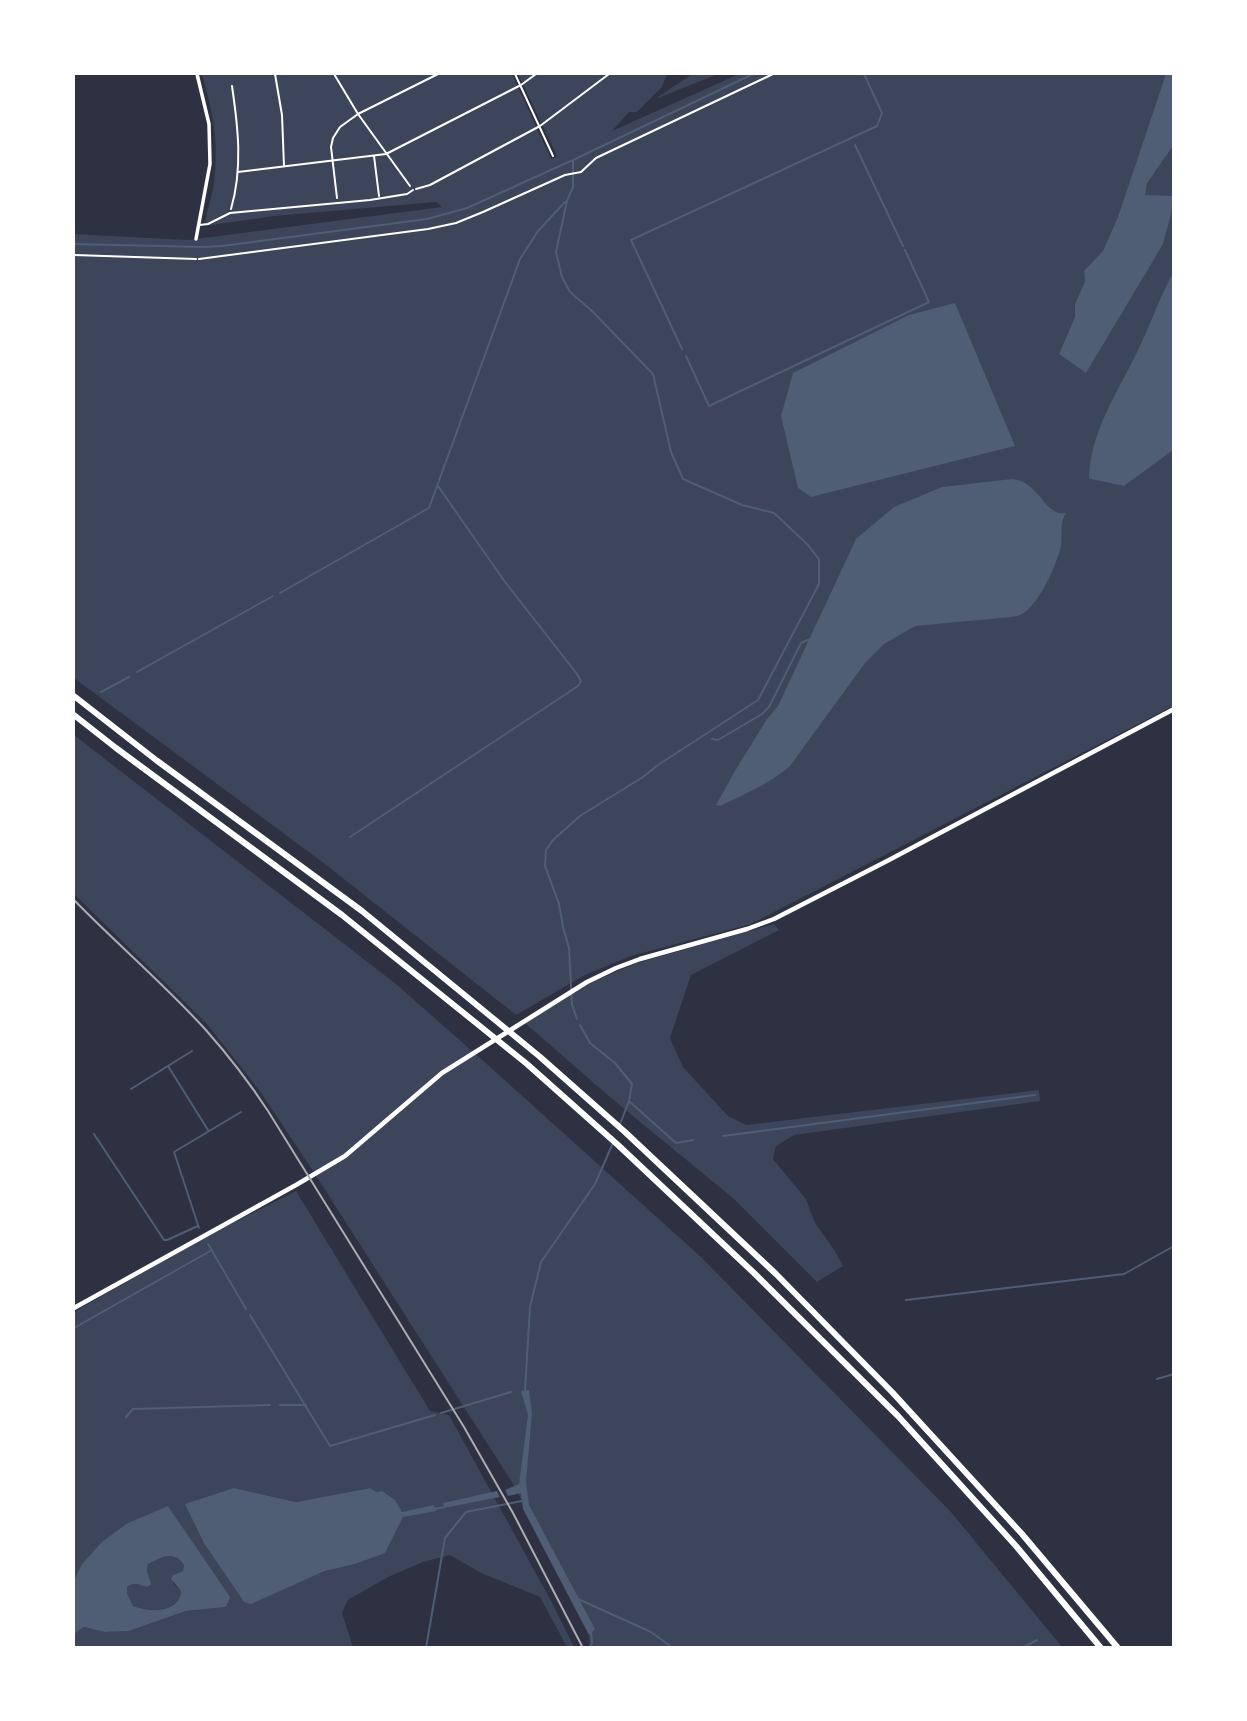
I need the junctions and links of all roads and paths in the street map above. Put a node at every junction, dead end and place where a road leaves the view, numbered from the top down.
1 (197, 74) edge
2 (275, 74) edge
3 (334, 74) edge
4 (438, 74) edge
5 (515, 74) edge
6 (536, 74) edge
7 (609, 74) edge
8 (774, 74) edge
9 (520, 85) junction
10 (232, 86) dead end
11 (358, 114) junction
12 (540, 126) junction
13 (386, 154) junction
14 (374, 155) junction
15 (553, 156) dead end
16 (332, 160) junction
17 (284, 166) junction
18 (238, 172) junction
19 (413, 190) junction
20 (379, 198) junction
21 (337, 203) junction
22 (230, 213) junction
23 (199, 225) junction
24 (196, 239) dead end
25 (74, 255) edge
26 (196, 259) joint
27 (74, 696) edge
28 (1174, 709) edge
29 (74, 715) edge
30 (74, 1308) edge
31 (1101, 1647) edge
32 (1118, 1647) edge

1 - 23 street
2 - 17 path
3 - 11 path
4 - 11 path
5 - 9 path
6 - 9 path
7 - 12 path
8 - 26 path
9 - 12 path
9 - 13 path
10 - 18 path
11 - 13 path
11 - 16 path
12 - 15 path
12 - 19 path
13 - 14 path
13 - 19 path
14 - 16 path
14 - 20 path
16 - 17 path
16 - 21 path
17 - 18 path
18 - 22 path
19 - 20 lane
20 - 21 lane
21 - 22 lane
22 - 23 lane
23 - 24 street
25 - 26 lane
27 - 32 highway
28 - 30 main road
29 - 31 highway

